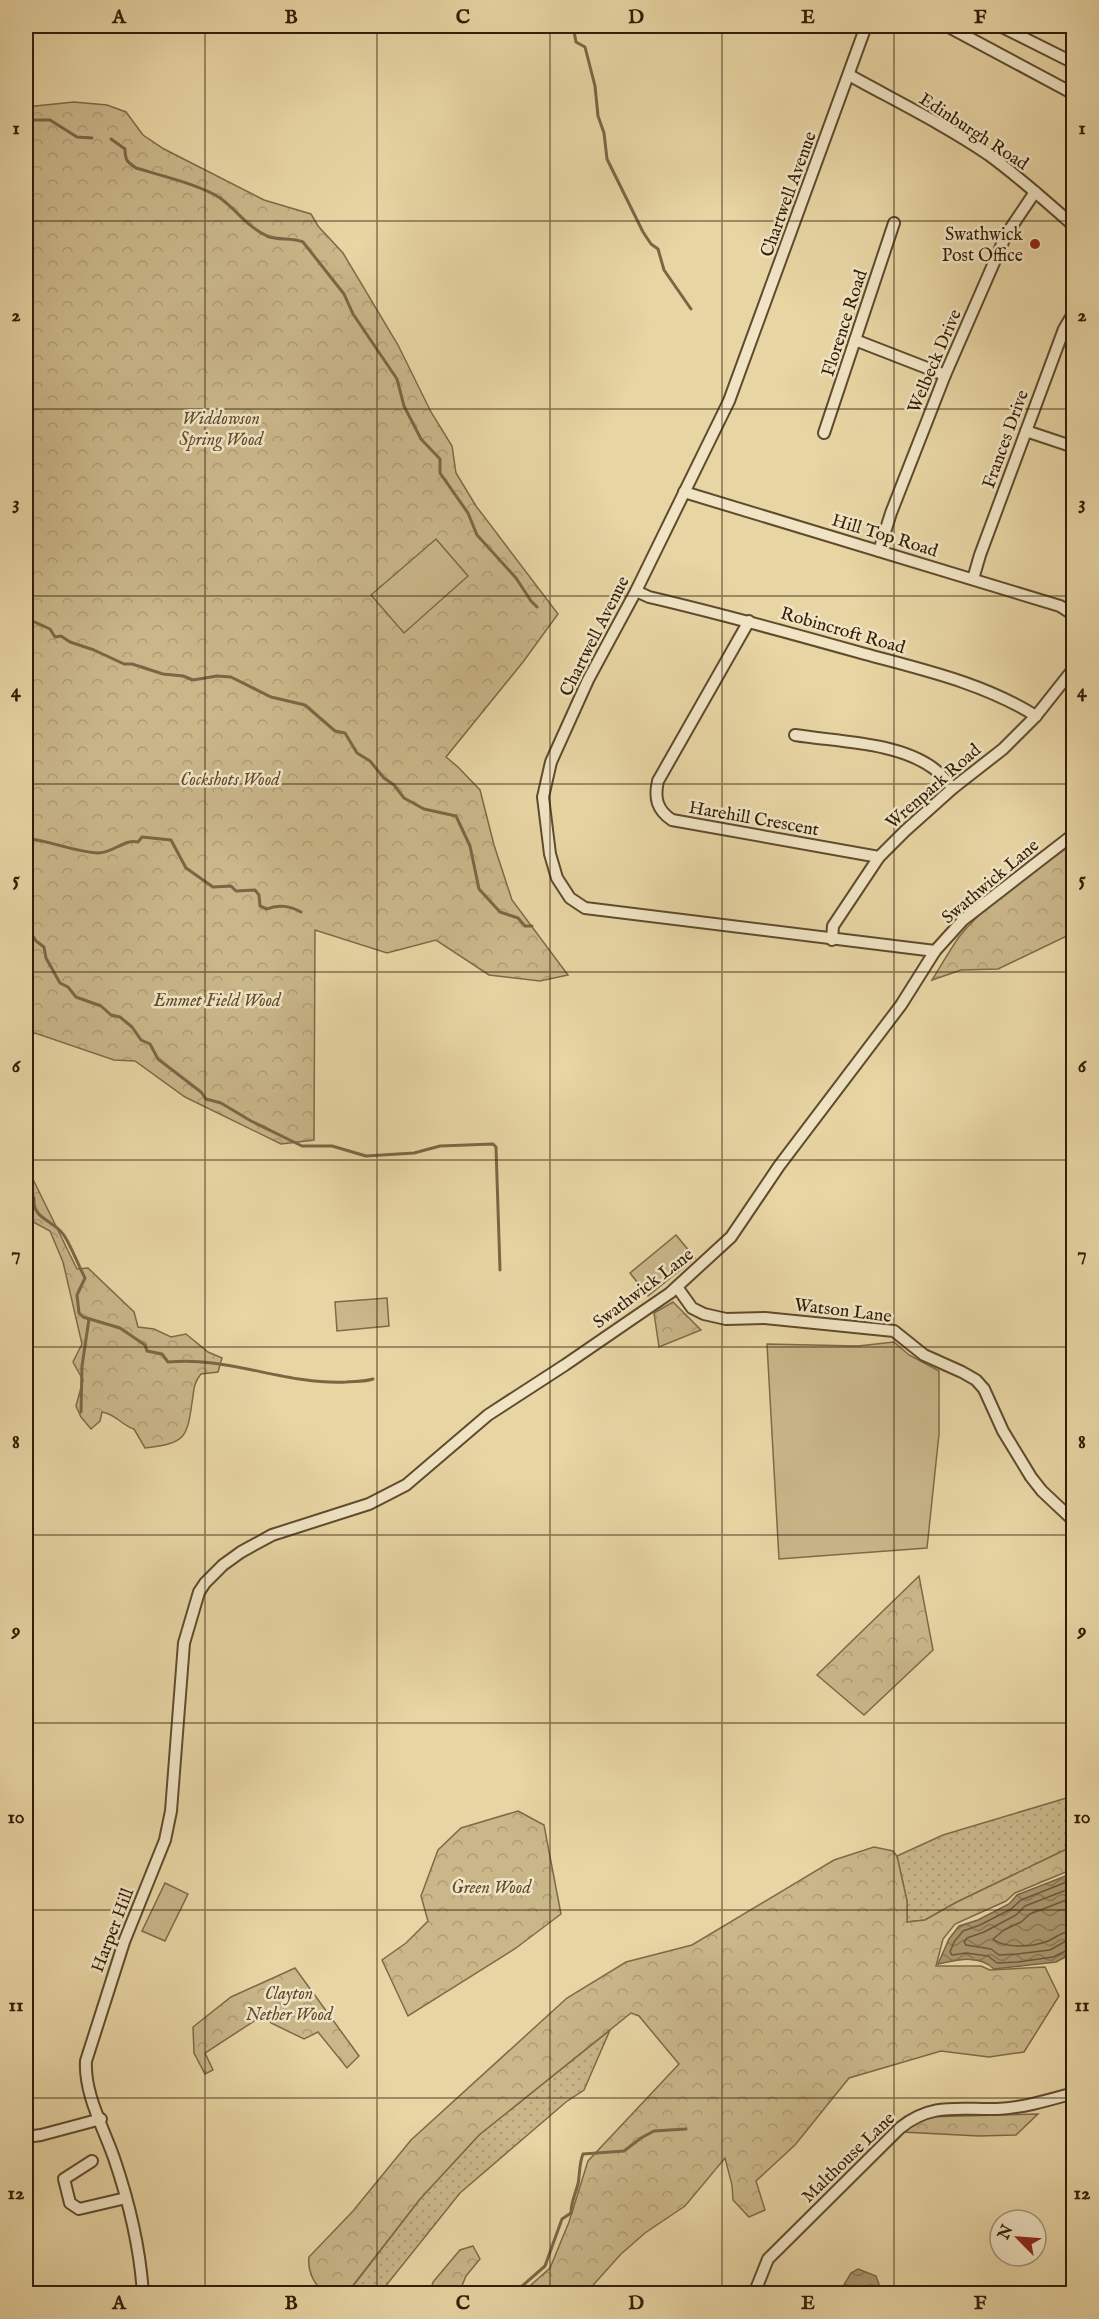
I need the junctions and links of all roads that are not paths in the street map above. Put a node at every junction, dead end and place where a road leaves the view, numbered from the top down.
1 (866, 26) edge
2 (947, 26) edge
3 (1000, 26) edge
4 (1074, 63) edge
5 (849, 75) junction
6 (1074, 94) edge
7 (1035, 192) junction
8 (894, 223) dead end
9 (1074, 226) edge
10 (1074, 312) edge
11 (855, 340) junction
12 (945, 375) junction
13 (1026, 431) junction
14 (824, 433) dead end
15 (1074, 447) edge
16 (684, 492) junction
17 (879, 551) junction
18 (973, 579) junction
19 (636, 591) junction
20 (1074, 615) edge
21 (749, 621) junction
22 (1074, 668) edge
23 (1036, 716) junction
24 (795, 735) dead end
25 (953, 788) junction
26 (1074, 834) edge
27 (879, 856) junction
28 (832, 940) junction
29 (934, 951) junction
30 (676, 1287) junction
31 (1074, 1521) edge
32 (211, 1577) joint
33 (1074, 2093) edge
34 (100, 2120) junction
35 (26, 2137) edge
36 (92, 2161) dead end
37 (126, 2198) junction
38 (144, 2294) edge
39 (754, 2294) edge

1 - 5 street, Chartwell Avenue
2 - 6 street
3 - 4 street
5 - 7 street, Edinburgh Road
5 - 16 street, Chartwell Avenue
7 - 9 street, Edinburgh Road
7 - 12 street, Welbeck Drive
8 - 11 street, Florence Road
10 - 13 street, Frances Drive
11 - 12 street
11 - 14 street, Florence Road
12 - 17 street, Welbeck Drive
13 - 15 street
13 - 18 street, Frances Drive
16 - 17 street, Hill Top Road
16 - 19 street, Chartwell Avenue
17 - 18 street, Hill Top Road
18 - 20 street, Hill Top Road
19 - 21 street, Robincroft Road
19 - 28 street, Chartwell Avenue
21 - 23 street, Robincroft Road
21 - 27 street, Harehill Crescent
22 - 23 street, Wrenpark Road
23 - 25 street, Wrenpark Road
24 - 25 street
25 - 27 street, Wrenpark Road
26 - 29 street, Swathwick Lane
27 - 28 street, Wrenpark Road
28 - 29 street, Chartwell Avenue
29 - 30 street, Swathwick Lane
30 - 31 street, Watson Lane
30 - 32 street, Swathwick Lane
32 - 34 street, Harper Hill
33 - 39 street, Malthouse Lane
34 - 35 street
34 - 37 street, Harper Hill
36 - 37 street
37 - 38 street, Harper Hill

